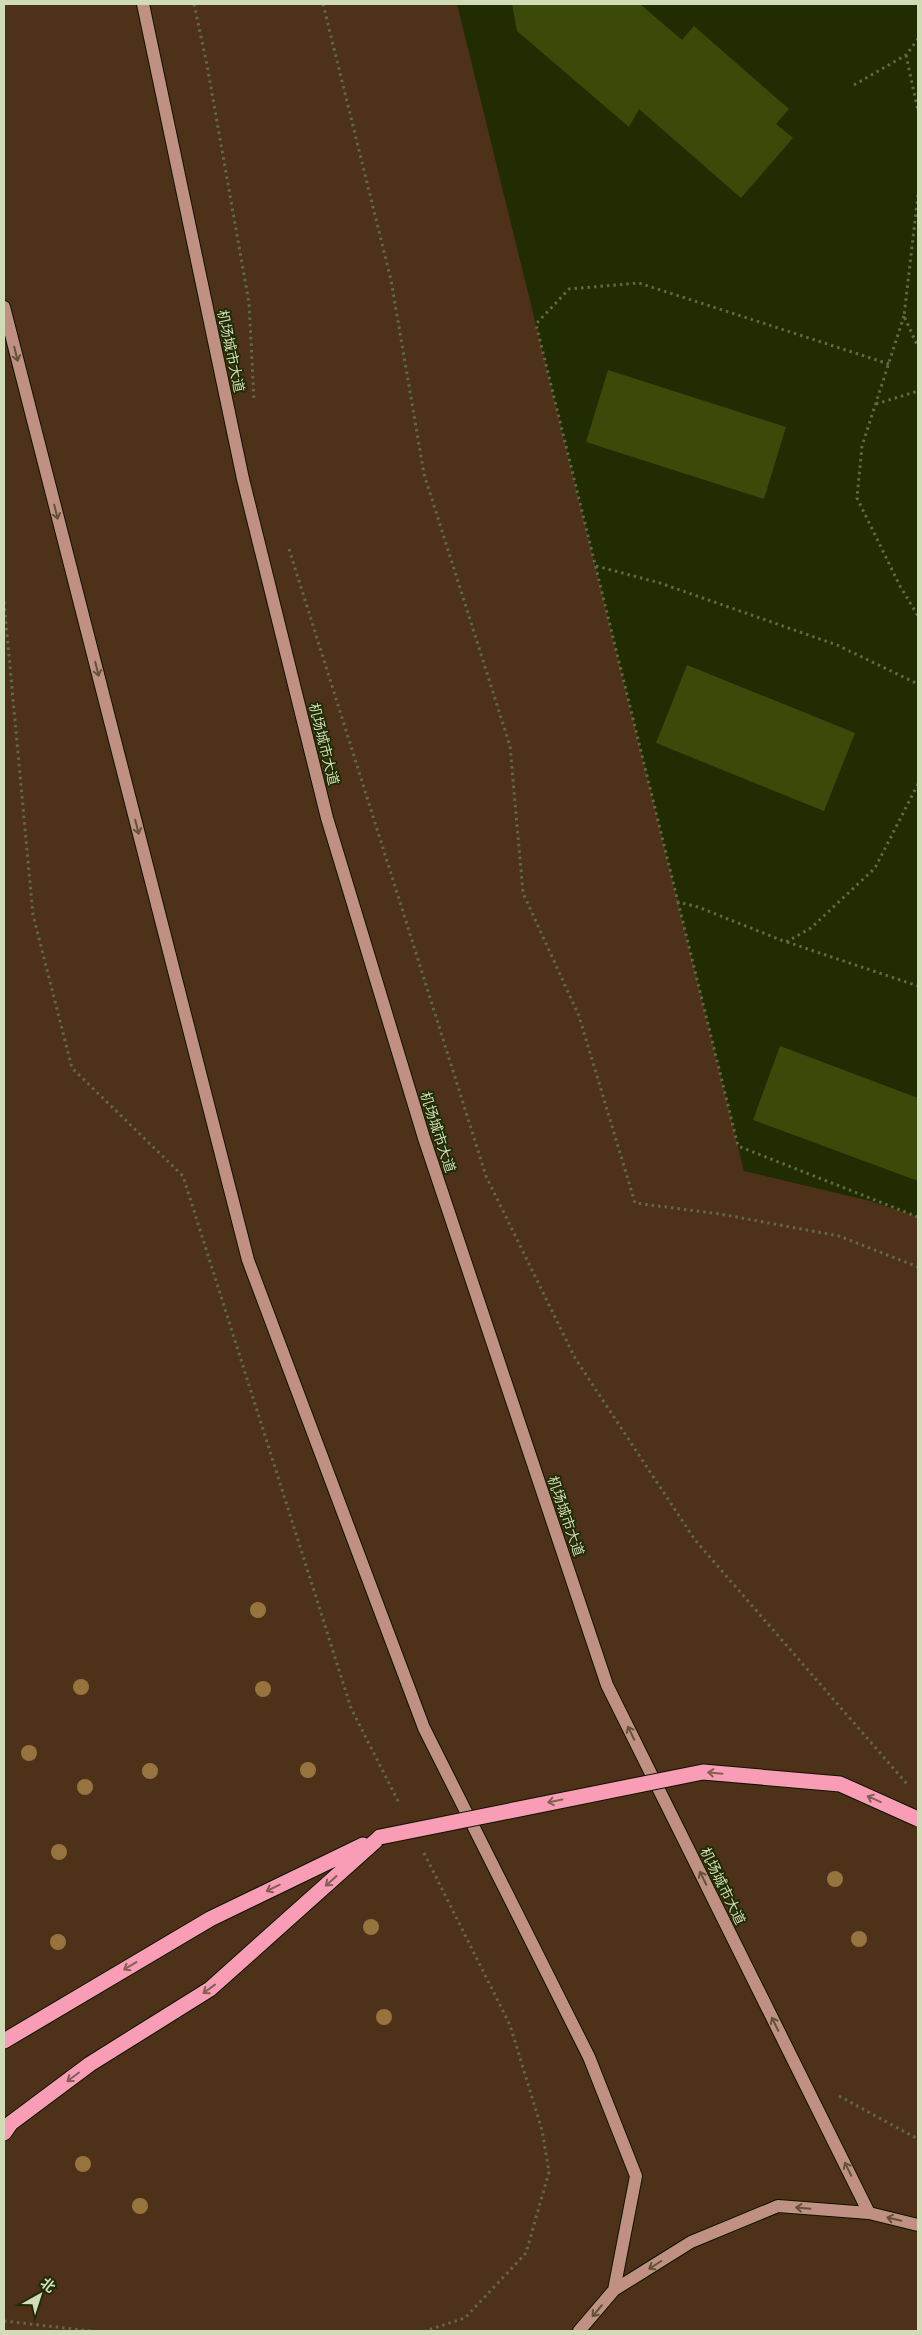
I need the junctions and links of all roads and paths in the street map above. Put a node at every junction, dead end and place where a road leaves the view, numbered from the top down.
1 (143, 4) edge
2 (194, 4) edge
3 (323, 4) edge
4 (918, 39) edge
5 (906, 55) junction
6 (854, 85) dead end
7 (918, 111) edge
8 (918, 195) edge
9 (4, 307) edge
10 (904, 316) junction
11 (918, 347) edge
12 (889, 364) junction
13 (918, 391) edge
14 (876, 404) junction
15 (254, 408) dead end
16 (286, 541) dead end
17 (596, 566) junction
18 (4, 602) edge
19 (918, 616) edge
20 (918, 684) edge
21 (918, 784) edge
22 (678, 902) junction
23 (786, 942) junction
24 (918, 986) edge
25 (918, 1217) edge
26 (918, 1267) edge
27 (912, 1787) dead end
28 (404, 1814) dead end
29 (918, 1819) edge
30 (380, 1836) junction
31 (422, 1849) dead end
32 (4, 2041) edge
33 (4, 2133) edge
34 (869, 2213) junction
35 (918, 2225) edge
36 (614, 2290) junction
37 (4, 2321) edge
38 (90, 2331) edge
39 (425, 2331) edge
40 (579, 2331) edge

34 -> 1 main road, 机场城市大道
2 - 15 path
3 - 26 path
4 - 5 path
5 - 6 path
5 - 7 path
8 - 10 path
9 -> 36 main road
10 - 11 path
10 - 12 path
12 - 14 path
12 - 17 path
13 - 14 path
14 - 19 path
16 - 27 path
17 - 20 path
17 - 22 path
18 - 28 path
21 - 23 path
22 - 23 path
22 - 25 path
23 - 24 path
29 -> 30 highway, bridge
30 -> 32 highway
30 -> 33 highway
31 - 39 path
35 -> 34 main road
34 -> 36 main road
36 -> 40 main road
37 - 38 path

